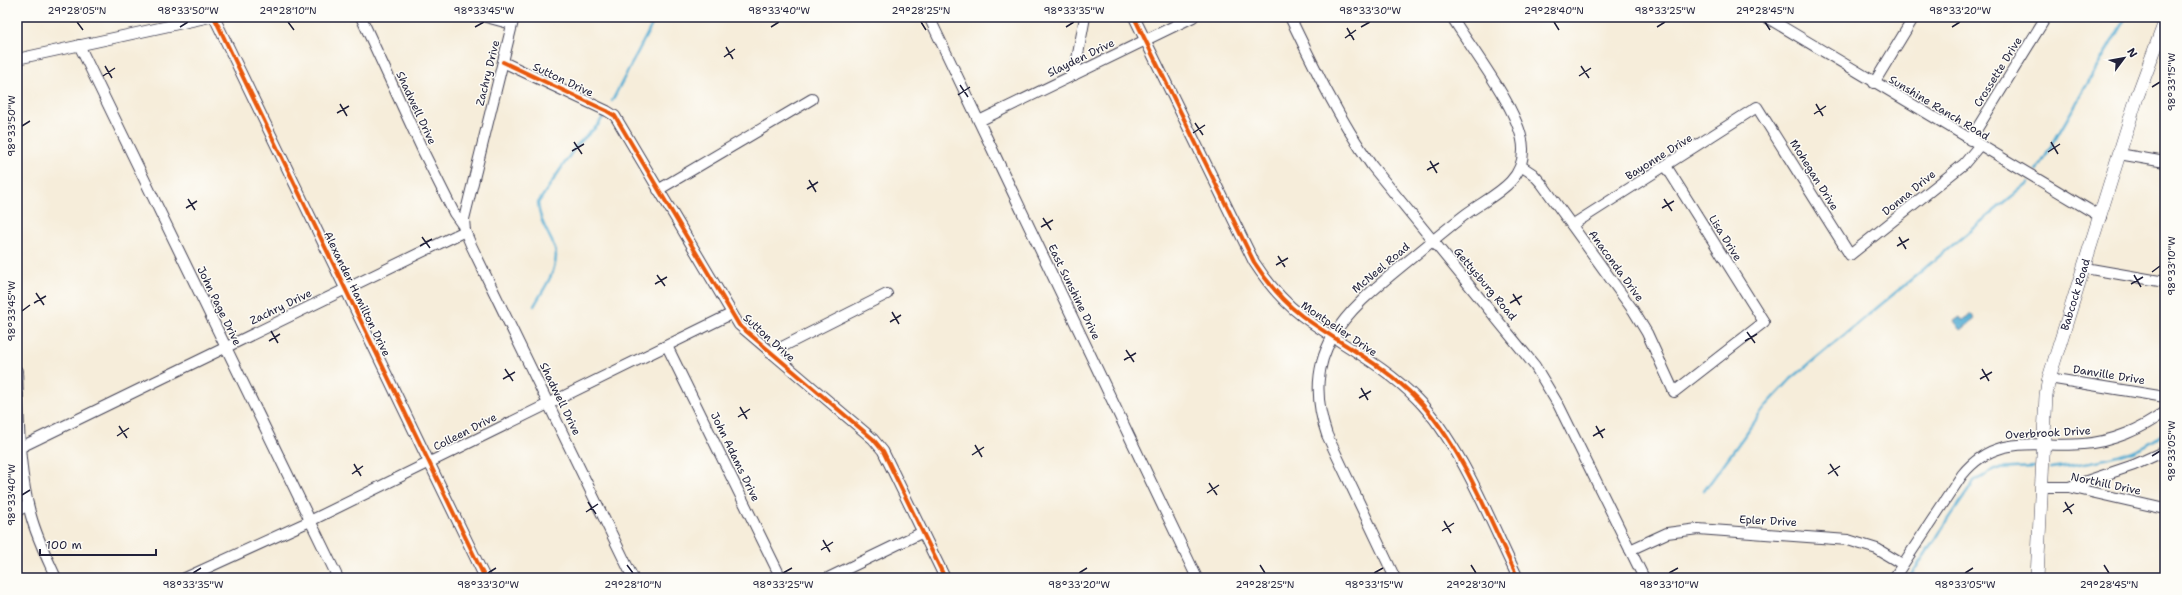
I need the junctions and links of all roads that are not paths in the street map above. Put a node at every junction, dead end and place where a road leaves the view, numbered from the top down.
1 (210, 17) edge
2 (214, 17) edge
3 (361, 17) edge
4 (486, 17) edge
5 (929, 17) edge
6 (1085, 17) edge
7 (1134, 17) edge
8 (1193, 17) edge
9 (1290, 17) edge
10 (1452, 17) edge
11 (1766, 17) edge
12 (1914, 17) edge
13 (2046, 17) edge
14 (513, 20) edge
15 (2165, 22) edge
16 (1146, 40) junction
17 (79, 45) junction
18 (2160, 49) edge
19 (17, 59) edge
20 (503, 62) junction
21 (1074, 75) junction
22 (1874, 83) junction
23 (812, 99) dead end
24 (1757, 107) joint
25 (979, 122) junction
26 (1970, 140) junction
27 (1979, 146) junction
28 (2119, 154) junction
29 (2165, 162) edge
30 (1521, 166) junction
31 (1666, 166) junction
32 (658, 190) junction
33 (2101, 218) junction
34 (1572, 225) junction
35 (465, 230) junction
36 (1433, 241) junction
37 (1850, 255) joint
38 (2085, 268) junction
39 (2165, 282) edge
40 (345, 290) junction
41 (887, 294) dead end
42 (731, 314) junction
43 (1332, 336) junction
44 (667, 346) junction
45 (226, 347) junction
46 (770, 353) junction
47 (17, 371) edge
48 (2049, 378) junction
49 (1674, 392) joint
50 (2165, 397) edge
51 (549, 403) junction
52 (2165, 412) edge
53 (2044, 444) junction
54 (21, 447) junction
55 (2165, 451) edge
56 (429, 463) junction
57 (2041, 487) junction
58 (2069, 487) junction
59 (28, 505) junction
60 (2165, 509) edge
61 (17, 510) edge
62 (310, 521) junction
63 (923, 532) junction
64 (1630, 550) junction
65 (1902, 564) junction
66 (56, 578) edge
67 (186, 578) edge
68 (338, 578) edge
69 (485, 578) edge
70 (633, 578) edge
71 (781, 578) edge
72 (828, 578) edge
73 (945, 578) edge
74 (1197, 578) edge
75 (1395, 578) edge
76 (1518, 578) edge
77 (1644, 578) edge
78 (1894, 578) edge
79 (2037, 578) edge

1 - 17 street
2 - 40 street, Alexander Hamilton Drive
3 - 35 street, Shadwell Drive
4 - 14 street
5 - 25 street, East Sunshine Drive
6 - 21 street
7 - 16 street, Montpelier Drive
8 - 16 street, Slayden Drive
9 - 36 street, Gettysburg Road
10 - 30 street, McNeel Road
11 - 22 street, Sunshine Ranch Road
12 - 22 street
13 - 26 street, Crossette Drive
14 - 20 street, Zachry Drive
15 - 18 main road, Babcock Road
16 - 21 street, Slayden Drive
16 - 43 street, Montpelier Drive
17 - 19 street
17 - 45 street, John Page Drive
18 - 28 main road, Babcock Road
20 - 32 street, Sutton Drive
20 - 35 street, Zachry Drive
21 - 25 street, Slayden Drive
22 - 26 street, Sunshine Ranch Road
23 - 32 street
24 - 31 street, Bayonne Drive
24 - 37 street, Mohegan Drive
25 - 74 street, East Sunshine Drive
26 - 27 street, Sunshine Ranch Road
27 - 33 street, Sunshine Ranch Road
27 - 37 street, Donna Drive
28 - 29 street
28 - 33 main road, Babcock Road
30 - 34 street, Anaconda Drive
30 - 36 street, McNeel Road
31 - 34 street, Bayonne Drive
31 - 49 street, Lisa Drive
32 - 42 street, Sutton Drive
33 - 38 main road, Babcock Road
34 - 49 street, Anaconda Drive
35 - 40 street, Zachry Drive
35 - 51 street, Shadwell Drive
36 - 43 street, McNeel Road
36 - 64 street, Gettysburg Road
38 - 39 street
38 - 48 main road, Babcock Road
40 - 45 street, Zachry Drive
40 - 56 street, Alexander Hamilton Drive
41 - 46 street
42 - 44 street, Colleen Drive
42 - 46 street, Sutton Drive
43 - 75 street, McNeel Road
43 - 76 street, Montpelier Drive
44 - 51 street, Colleen Drive
44 - 71 street, John Adams Drive
45 - 54 street, Zachry Drive
45 - 62 street, John Page Drive
46 - 63 street, Sutton Drive
47 - 54 street
48 - 50 street, Danville Drive
48 - 53 main road, Babcock Road
51 - 56 street, Colleen Drive
51 - 70 street, Shadwell Drive
52 - 53 street, Overbrook Drive
53 - 57 main road, Babcock Road
53 - 65 street, Overbrook Drive
54 - 59 street
55 - 58 street
56 - 62 street, Colleen Drive
56 - 69 street, Alexander Hamilton Drive
57 - 58 street, Northill Drive
57 - 79 main road, Babcock Road
58 - 60 street, Northill Drive
59 - 61 street
59 - 66 street
62 - 67 street, Colleen Drive
62 - 68 street, John Page Drive
63 - 72 street
63 - 73 street, Sutton Drive
64 - 65 street, Epler Drive
64 - 77 street, Gettysburg Road
65 - 78 street, Overbrook Drive

